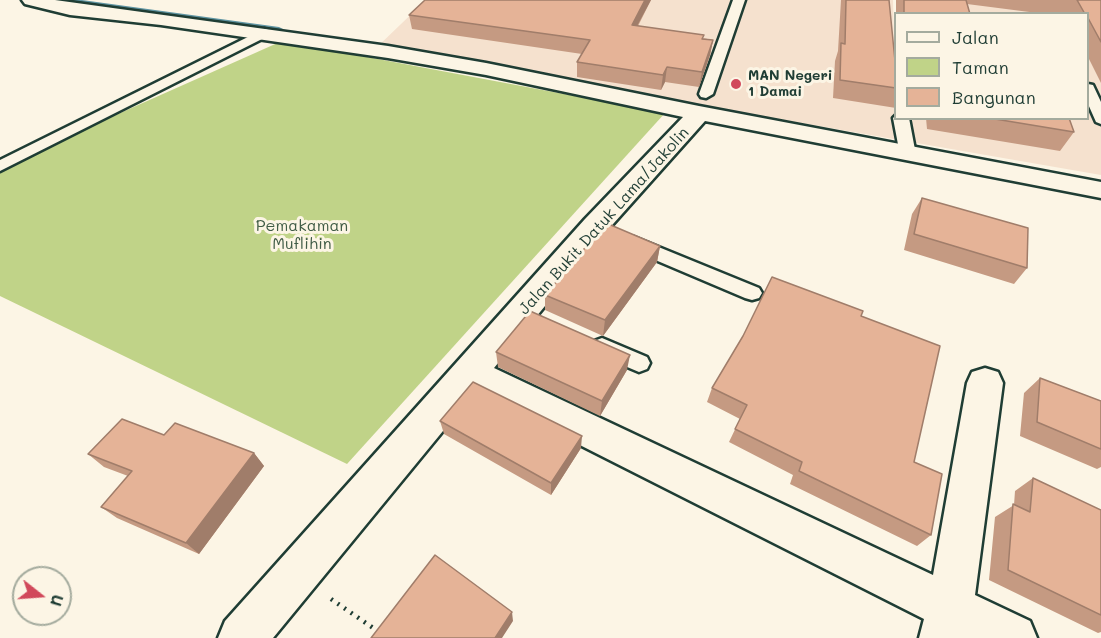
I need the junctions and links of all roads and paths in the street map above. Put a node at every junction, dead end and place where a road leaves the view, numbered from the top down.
1 (31, 0) edge
2 (739, 0) edge
3 (264, 33) junction
4 (1089, 90) edge
5 (703, 103) junction
6 (901, 120) edge
7 (1101, 120) edge
8 (908, 155) junction
9 (0, 166) edge
10 (1101, 190) edge
11 (595, 226) junction
12 (752, 293) dead end
13 (586, 340) edge
14 (639, 363) dead end
15 (471, 373) junction
16 (985, 383) dead end
17 (295, 575) junction
18 (947, 622) edge
19 (381, 634) edge
20 (242, 638) edge
21 (1013, 638) edge

1 - 3 street
2 - 5 lane
3 - 5 street
3 - 9 lane
4 - 7 lane
5 - 8 street, Jalan Bukit Datuk Lama/Jakolin
5 - 11 street, Jalan Bukit Datuk Lama/Jakolin
6 - 8 lane
8 - 10 street, Jalan Bukit Datuk Lama/Jakolin
11 - 12 lane
11 - 15 street, Jalan Bukit Datuk Lama/Jakolin
13 - 14 lane
15 - 17 street, Jalan Bukit Datuk Lama/Jakolin
15 - 18 street
16 - 18 street
17 - 19 path
17 - 20 street, Jalan Bukit Datuk Lama/Jakolin
18 - 21 street

